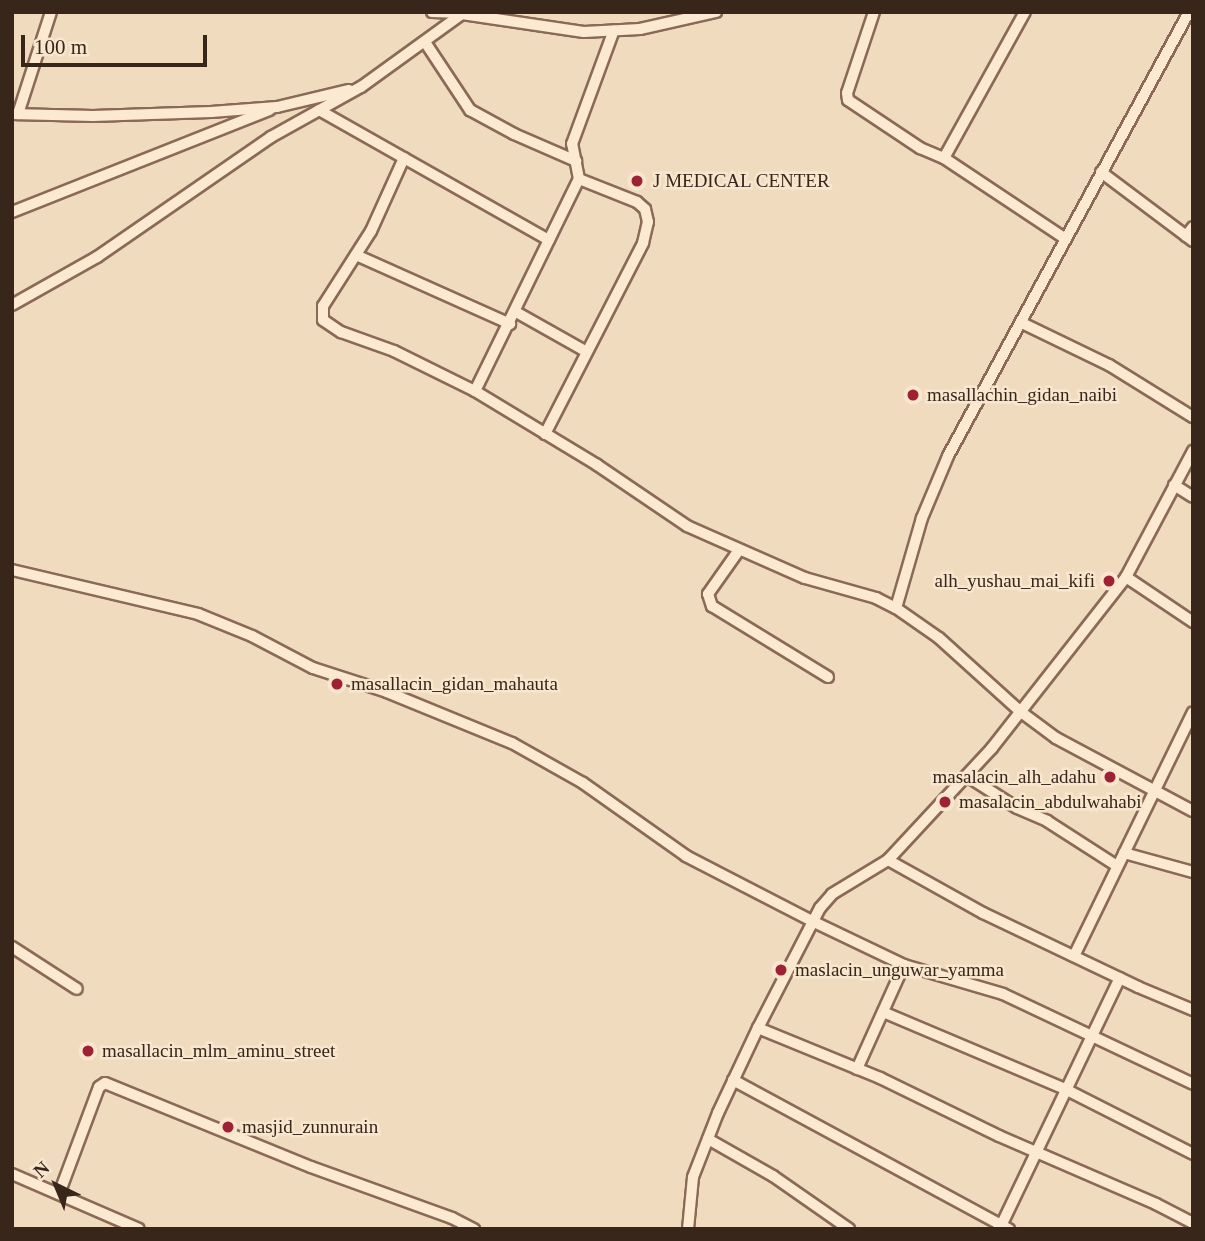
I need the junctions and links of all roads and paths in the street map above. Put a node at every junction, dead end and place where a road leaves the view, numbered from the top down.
1 (51, 12) edge
2 (432, 12) edge
3 (716, 12) edge
4 (874, 12) edge
5 (1025, 12) edge
6 (1189, 12) edge
7 (463, 13) edge
8 (614, 30) junction
9 (425, 42) junction
10 (361, 87) junction
11 (276, 107) junction
12 (319, 110) junction
13 (15, 114) edge
14 (404, 158) junction
15 (944, 158) junction
16 (576, 161) junction
17 (1101, 172) junction
18 (579, 179) junction
19 (12, 212) edge
20 (1191, 235) edge
21 (1066, 239) junction
22 (549, 240) junction
23 (356, 255) junction
24 (12, 305) edge
25 (516, 312) junction
26 (1022, 323) junction
27 (510, 324) junction
28 (587, 352) junction
29 (475, 391) junction
30 (1193, 417) edge
31 (545, 434) junction
32 (1193, 451) edge
33 (1174, 485) junction
34 (1193, 497) edge
35 (739, 550) junction
36 (12, 569) edge
37 (1126, 577) junction
38 (895, 608) junction
39 (1193, 622) edge
40 (828, 677) dead end
41 (1021, 712) junction
42 (1193, 712) edge
43 (967, 776) junction
44 (1153, 791) junction
45 (1193, 811) edge
46 (1124, 853) junction
47 (888, 860) junction
48 (1117, 866) junction
49 (1193, 873) edge
50 (812, 921) junction
51 (12, 947) edge
52 (1074, 956) junction
53 (904, 965) junction
54 (1120, 978) junction
55 (77, 989) dead end
56 (1193, 1010) edge
57 (883, 1012) junction
58 (758, 1028) junction
59 (1091, 1037) junction
60 (858, 1069) junction
61 (733, 1080) junction
62 (1193, 1084) edge
63 (1065, 1089) junction
64 (708, 1139) junction
65 (1034, 1151) junction
66 (1193, 1154) edge
67 (12, 1174) edge
68 (59, 1194) junction
69 (1193, 1223) edge
70 (1003, 1227) edge
71 (139, 1229) edge
72 (474, 1229) edge
73 (688, 1229) edge
74 (849, 1229) edge

1 - 13 street
2 - 7 street
3 - 8 street
4 - 15 street
5 - 15 street
6 - 17 street
7 - 8 street
7 - 9 street
8 - 16 street
9 - 10 street
9 - 16 street
10 - 11 street
10 - 12 street
11 - 13 street
11 - 19 street
12 - 14 street
12 - 24 street
14 - 22 street
14 - 23 street
15 - 21 street
16 - 18 street
17 - 20 street
17 - 21 street
18 - 22 street
18 - 28 street
21 - 26 street
22 - 25 street
23 - 27 street
23 - 29 street
25 - 27 street
25 - 28 street
26 - 30 street
26 - 38 street
27 - 29 street
28 - 31 street
29 - 31 street
31 - 35 street
32 - 33 street
33 - 34 street
33 - 37 street
35 - 38 street
35 - 40 street
36 - 50 street
37 - 39 street
37 - 41 street
38 - 41 street
41 - 43 street
41 - 44 street
42 - 44 street
43 - 47 street
43 - 48 street
44 - 45 street
44 - 46 street
46 - 48 street
46 - 49 street
47 - 50 street
47 - 52 street
48 - 52 street
50 - 53 street
50 - 58 street
51 - 55 street
52 - 54 street
53 - 57 street
53 - 59 street
54 - 56 street
54 - 59 street
57 - 60 street
57 - 63 street
58 - 60 street
58 - 61 street
59 - 62 street
59 - 63 street
60 - 65 street
61 - 64 street
61 - 70 street
63 - 65 street
63 - 66 street
64 - 73 street
64 - 74 street
65 - 69 street
65 - 70 street
67 - 68 street
68 - 71 street
68 - 72 street

